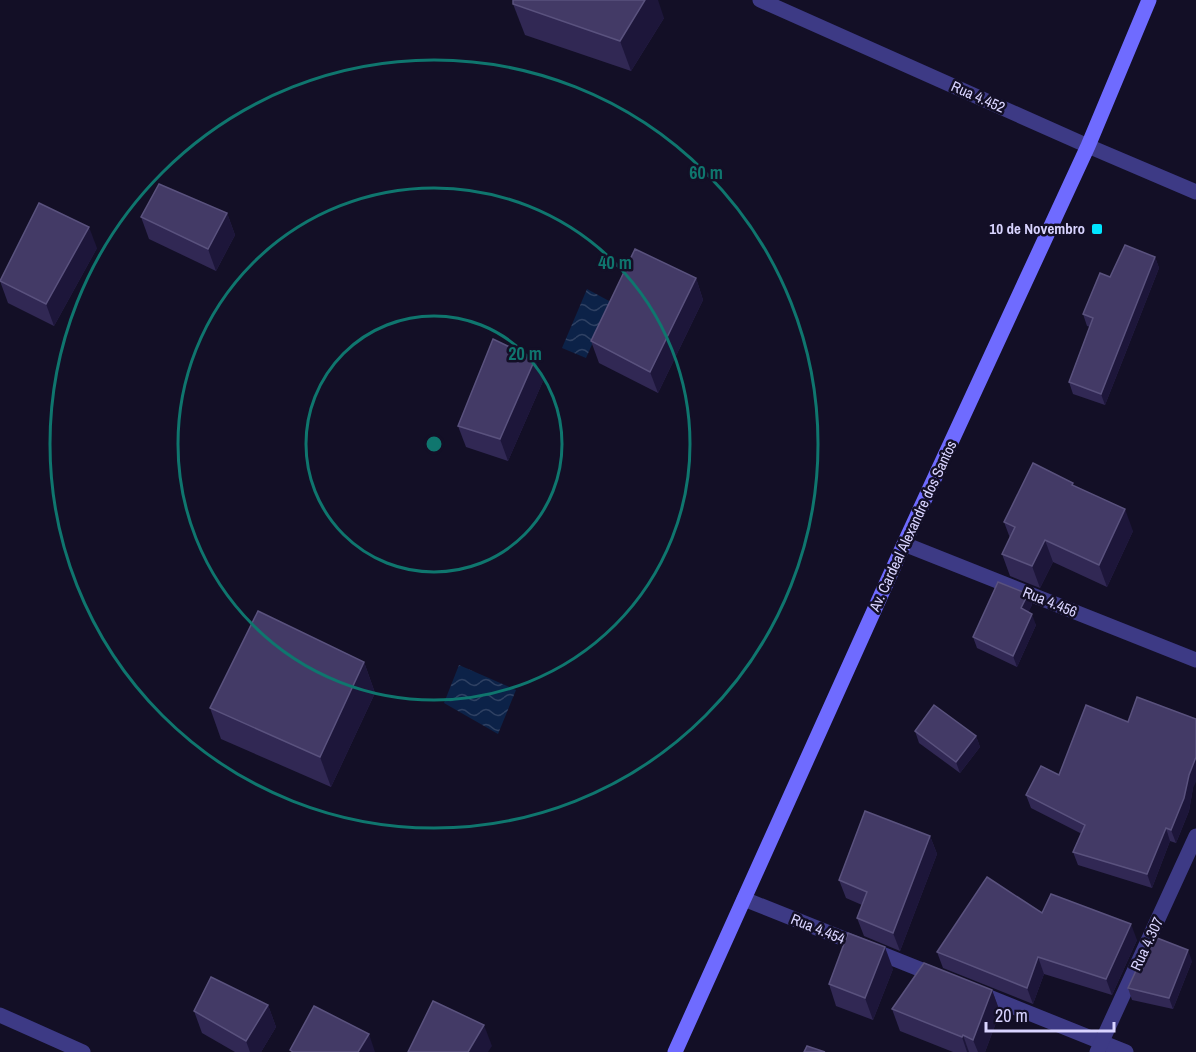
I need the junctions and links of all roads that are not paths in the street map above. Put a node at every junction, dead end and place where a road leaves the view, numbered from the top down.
1 (760, 0) edge
2 (1149, 0) edge
3 (1088, 146) junction
4 (1196, 192) edge
5 (904, 544) junction
6 (1196, 660) edge
7 (1196, 836) edge
8 (744, 899) junction
9 (0, 1014) edge
10 (1100, 1047) edge
11 (83, 1052) edge
12 (675, 1052) edge
13 (1126, 1052) edge

1 - 3 street, Rua 4.452
2 - 3 main road, Av. Cardeal Alexandre dos Santos
3 - 4 street, Rua 4.452
3 - 5 main road, Av. Cardeal Alexandre dos Santos
5 - 6 street, Rua 4.456
5 - 8 main road, Av. Cardeal Alexandre dos Santos
7 - 10 street, Rua 4.307
8 - 10 street, Rua 4.454
8 - 12 main road, Av. Cardeal Alexandre dos Santos
9 - 11 street
10 - 13 street, Rua 4.454

